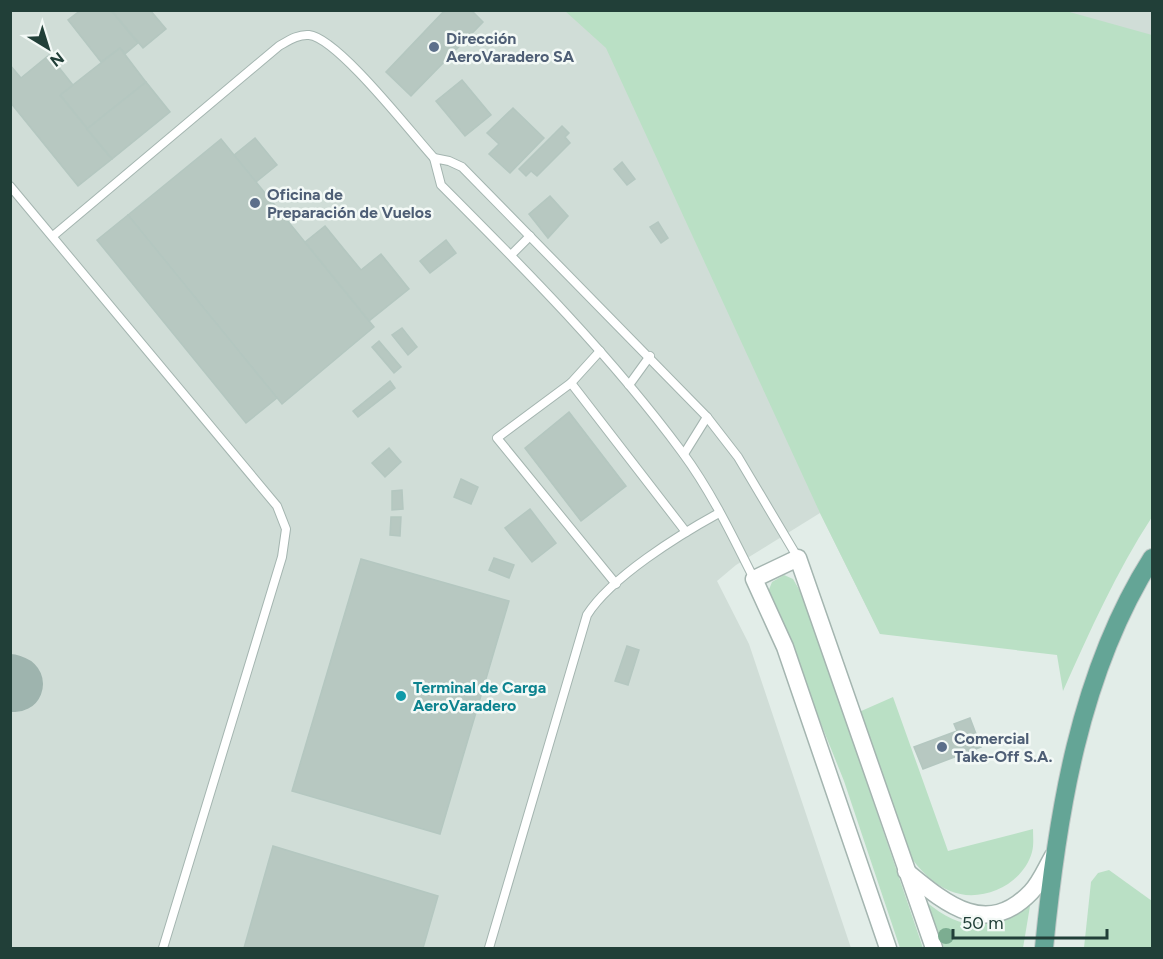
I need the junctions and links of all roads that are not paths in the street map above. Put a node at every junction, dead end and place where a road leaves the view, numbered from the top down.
1 (434, 159) junction
2 (10, 186) edge
3 (53, 236) junction
4 (530, 236) junction
5 (511, 255) junction
6 (600, 351) junction
7 (650, 356) junction
8 (571, 383) junction
9 (629, 385) junction
10 (707, 417) junction
11 (684, 454) junction
12 (719, 513) junction
13 (686, 532) junction
14 (798, 558) junction
15 (1152, 558) edge
16 (754, 579) junction
17 (616, 584) junction
18 (1053, 856) junction
19 (905, 870) junction
20 (163, 948) edge
21 (489, 948) edge
22 (888, 948) edge
23 (934, 948) edge
24 (1044, 948) edge

1 - 3 lane
1 - 4 lane
1 - 5 lane
2 - 3 lane
3 - 20 lane
4 - 5 lane
4 - 7 lane
5 - 6 lane
6 - 8 lane
6 - 9 lane
7 - 9 lane
7 - 10 lane
8 - 13 lane
8 - 17 lane
9 - 11 lane
10 - 11 lane
10 - 14 lane
11 - 12 lane
12 - 13 lane
12 - 16 lane
13 - 17 lane
14 - 16 street
14 - 19 street
15 - 18 main road
16 - 22 street
17 - 21 lane
18 - 19 street
18 - 24 main road
19 - 23 street

